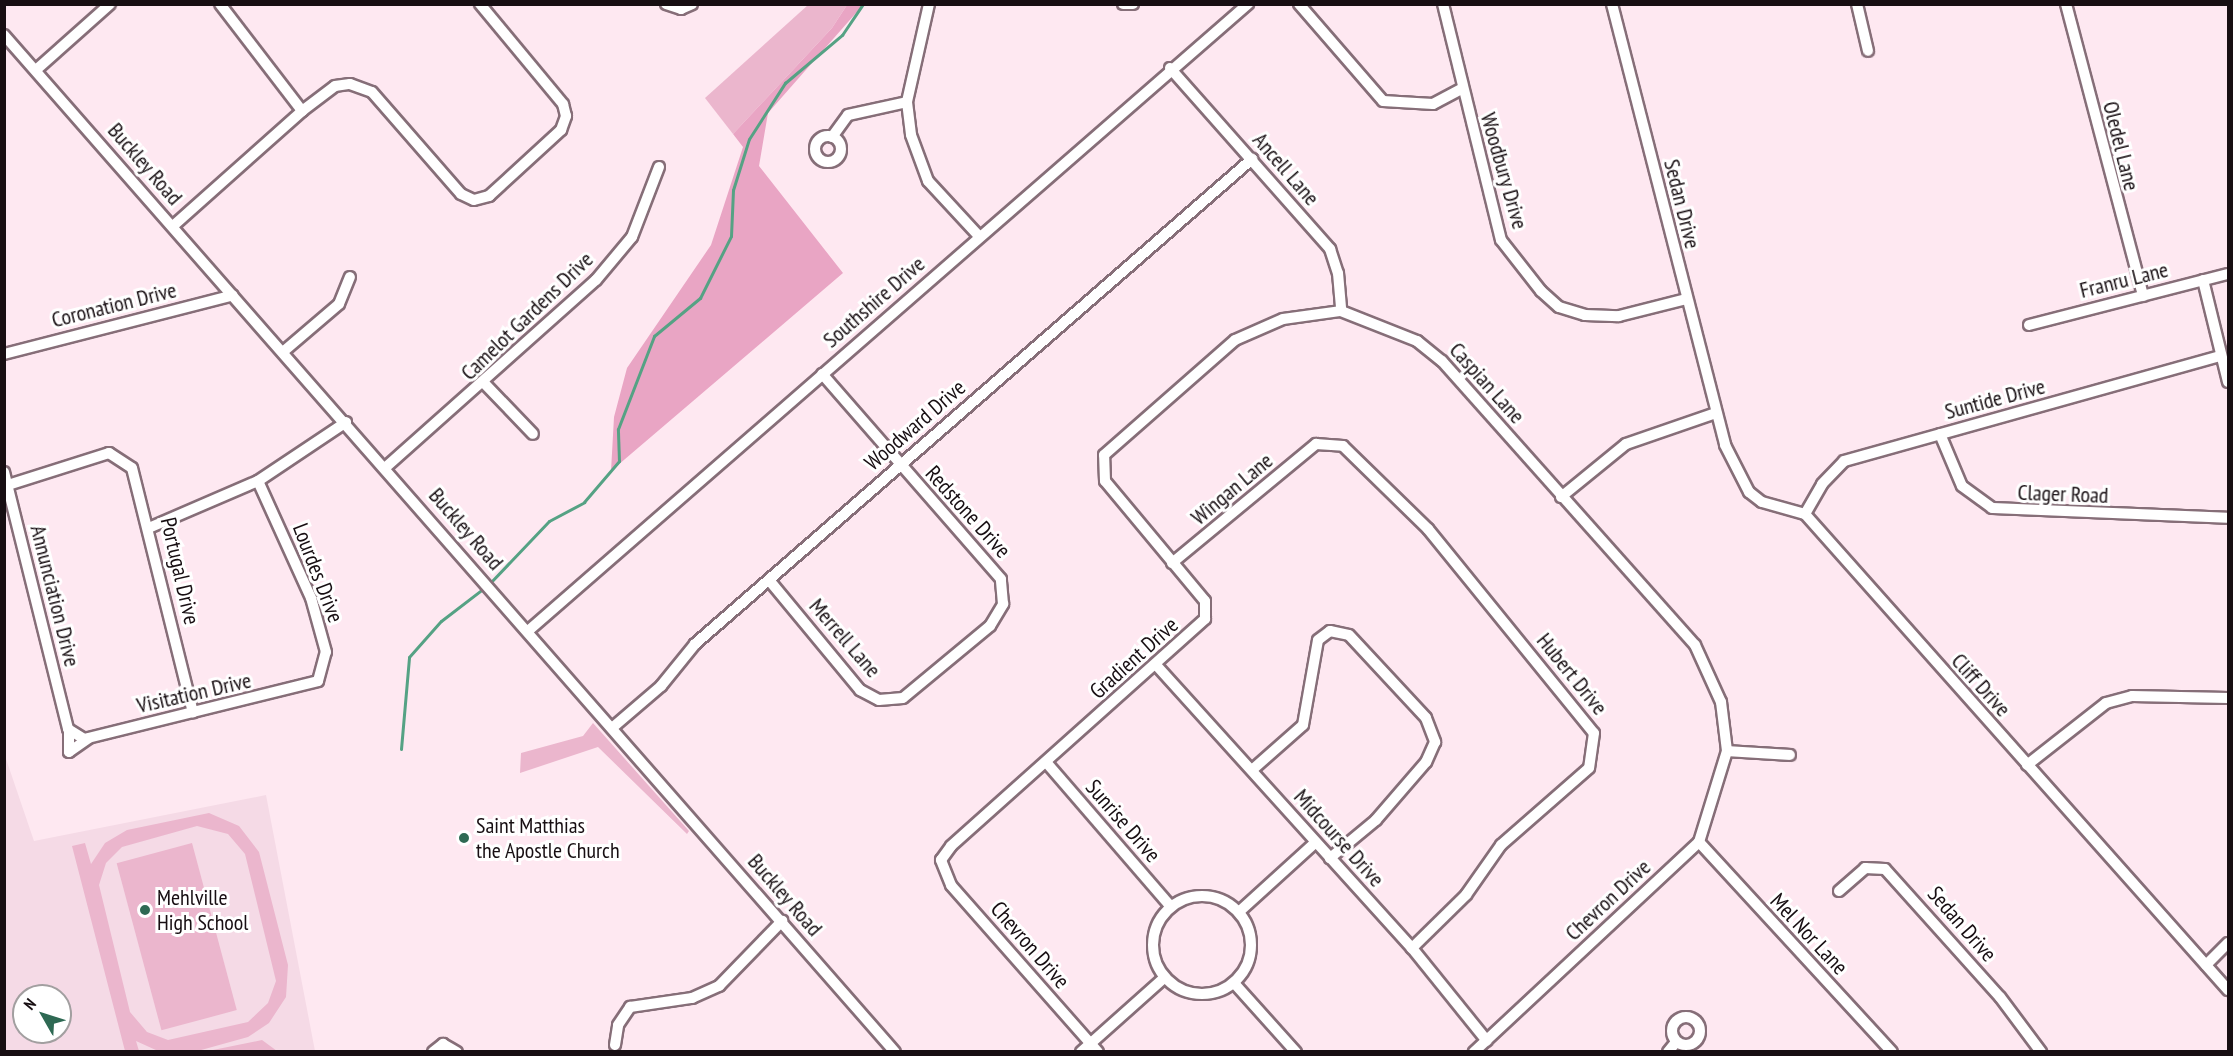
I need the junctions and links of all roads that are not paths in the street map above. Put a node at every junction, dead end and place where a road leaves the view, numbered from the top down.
1 (110, 4) edge
2 (220, 4) edge
3 (480, 4) edge
4 (666, 4) edge
5 (692, 4) edge
6 (929, 4) edge
7 (1123, 4) edge
8 (1133, 4) edge
9 (1248, 4) edge
10 (1299, 4) edge
11 (1443, 4) edge
12 (1612, 4) edge
13 (1857, 4) edge
14 (2066, 4) edge
15 (4, 35) edge
16 (1868, 51) dead end
17 (1170, 68) junction
18 (36, 70) junction
19 (1461, 89) junction
20 (907, 102) junction
21 (302, 111) junction
22 (832, 137) dead end
23 (1251, 159) junction
24 (659, 167) dead end
25 (173, 226) junction
26 (980, 236) junction
27 (2229, 274) edge
28 (350, 277) dead end
29 (2203, 280) junction
30 (233, 295) junction
31 (2143, 296) junction
32 (1686, 299) junction
33 (1341, 311) junction
34 (2029, 325) dead end
35 (284, 351) junction
36 (4, 354) edge
37 (2221, 356) junction
38 (822, 374) junction
39 (2229, 382) edge
40 (486, 384) junction
41 (1716, 413) junction
42 (346, 422) junction
43 (533, 434) dead end
44 (1940, 434) junction
45 (1316, 444) joint
46 (899, 464) junction
47 (386, 467) junction
48 (4, 472) edge
49 (258, 482) junction
50 (8, 485) junction
51 (1561, 496) junction
52 (1805, 514) junction
53 (2229, 518) edge
54 (151, 527) junction
55 (1172, 564) junction
56 (769, 580) junction
57 (528, 631) junction
58 (1157, 666) junction
59 (318, 681) joint
60 (903, 698) joint
61 (2229, 698) edge
62 (193, 712) junction
63 (612, 728) junction
64 (78, 735) joint
65 (1727, 751) junction
66 (1790, 755) dead end
67 (1046, 762) junction
68 (2026, 765) junction
69 (1252, 770) junction
70 (1699, 842) junction
71 (1315, 843) junction
72 (1330, 858) junction
73 (941, 860) joint
74 (1839, 891) dead end
75 (1171, 907) junction
76 (1241, 910) junction
77 (782, 921) junction
78 (2229, 943) edge
79 (1412, 948) junction
80 (2206, 964) junction
81 (1163, 979) junction
82 (1234, 983) junction
83 (2229, 990) edge
84 (1487, 1041) junction
85 (1676, 1042) dead end
86 (615, 1045) dead end
87 (1094, 1048) edge
88 (433, 1052) edge
89 (457, 1052) edge
90 (896, 1052) edge
91 (1081, 1052) edge
92 (1296, 1052) edge
93 (1474, 1052) edge
94 (1668, 1052) edge
95 (1892, 1052) edge
96 (2041, 1052) edge

1 - 18 street
2 - 21 street
3 - 21 street
4 - 5 street
6 - 20 street
7 - 8 street
9 - 17 street, Southshire Drive
10 - 19 street
11 - 19 street, Woodbury Drive
12 - 32 street, Sedan Drive
13 - 16 street
14 - 31 street, Oledel Lane
15 - 18 street, Buckley Road
17 - 23 street, Ancell Lane
17 - 26 street, Southshire Drive
18 - 25 street, Buckley Road
19 - 32 street, Woodbury Drive
20 - 22 street
20 - 26 street
21 - 25 street
23 - 33 street, Ancell Lane
23 - 46 street, Woodward Drive
24 - 40 street, Camelot Gardens Drive
25 - 30 street, Buckley Road
26 - 38 street, Southshire Drive
27 - 29 street, Franru Lane
28 - 35 street
29 - 31 street, Franru Lane
29 - 37 street
30 - 35 street, Buckley Road
30 - 36 street, Coronation Drive
31 - 34 street, Franru Lane
32 - 41 street, Sedan Drive
33 - 51 street, Caspian Lane
33 - 55 street, Gradient Drive
35 - 42 street, Buckley Road
37 - 39 street
37 - 44 street, Suntide Drive
38 - 46 street, Redstone Drive
38 - 57 street, Southshire Drive
40 - 43 street
40 - 47 street, Camelot Gardens Drive
41 - 51 street
41 - 52 street
42 - 47 street, Buckley Road
42 - 49 street
44 - 52 street, Suntide Drive
44 - 53 street, Clager Road
45 - 55 street, Wingan Lane
45 - 79 street, Hubert Drive
46 - 56 street, Woodward Drive
46 - 60 street, Redstone Drive
47 - 57 street, Buckley Road
48 - 50 street, Annunciation Drive
49 - 54 street
49 - 59 street, Lourdes Drive
50 - 54 street, Portugal Drive
50 - 64 street, Annunciation Drive
51 - 65 street, Caspian Lane
52 - 68 street, Cliff Drive
54 - 62 street, Portugal Drive
55 - 58 street, Gradient Drive
56 - 60 street, Merrell Lane
56 - 63 street, Woodward Drive
57 - 63 street, Buckley Road
58 - 67 street, Gradient Drive
58 - 69 street, Midcourse Drive
59 - 62 street, Visitation Drive
61 - 68 street
62 - 64 street, Visitation Drive
63 - 77 street, Buckley Road
65 - 66 street
65 - 70 street, Chevron Drive
67 - 73 street, Gradient Drive
67 - 75 street, Sunrise Drive
68 - 80 street, Cliff Drive
69 - 71 street, Midcourse Drive
69 - 72 street
70 - 84 street, Chevron Drive
70 - 95 street, Mel Nor Lane
71 - 72 street, Midcourse Drive
71 - 76 street
72 - 79 street, Midcourse Drive
73 - 87 street, Chevron Drive
74 - 96 street, Sedan Drive
75 - 76 street
75 - 81 street
76 - 82 street
77 - 86 street
77 - 90 street, Buckley Road
78 - 80 street
79 - 84 street, Midcourse Drive
80 - 83 street, Cliff Drive
81 - 82 street
81 - 87 street
82 - 92 street
84 - 93 street, Chevron Drive
85 - 94 street
87 - 91 street
88 - 89 street

